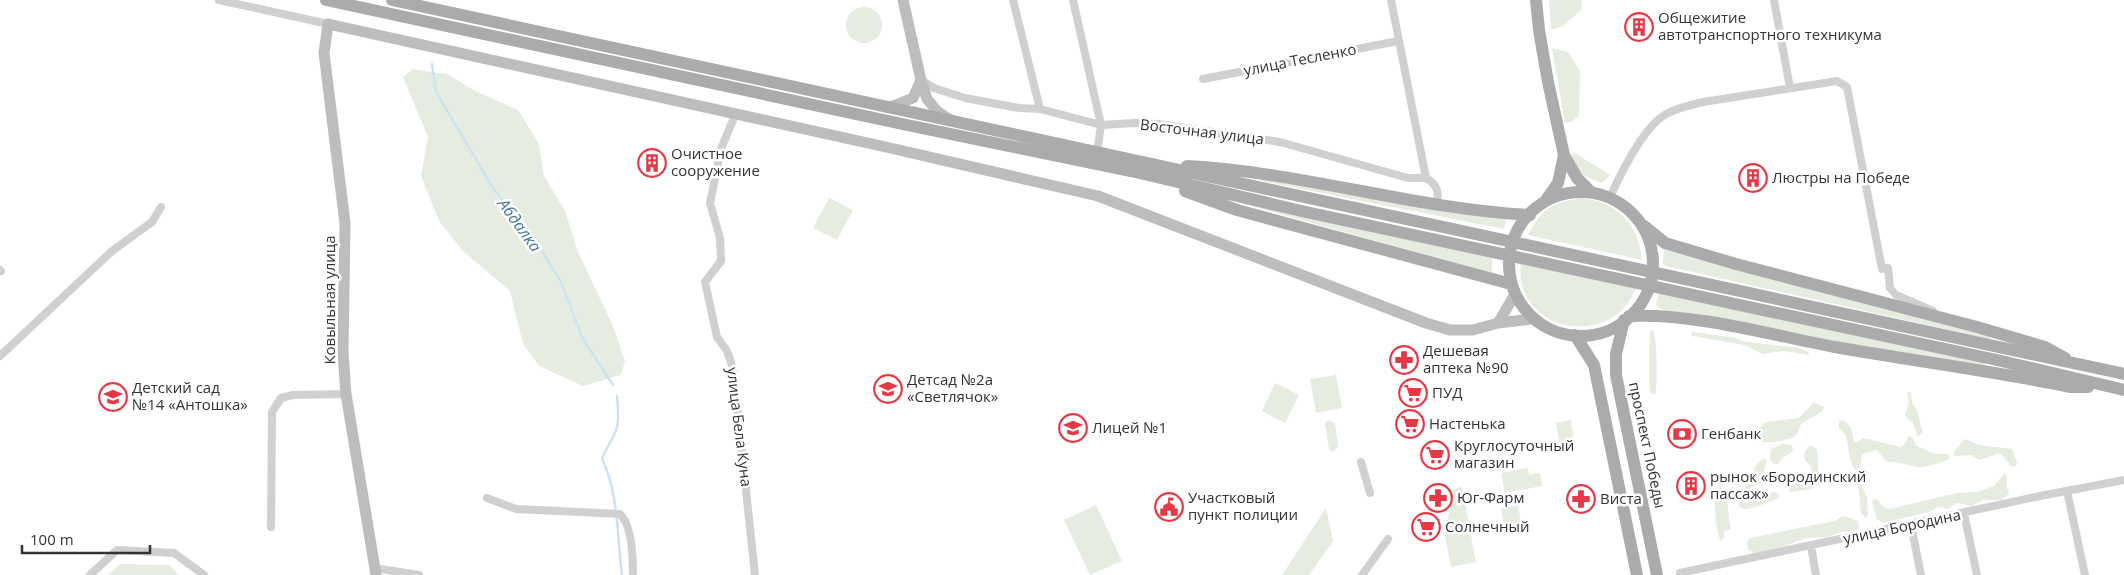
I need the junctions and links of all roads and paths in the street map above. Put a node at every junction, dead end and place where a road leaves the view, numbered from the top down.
1 (218, 0) edge
2 (326, 0) edge
3 (392, 0) edge
4 (903, 0) edge
5 (1013, 0) edge
6 (1073, 0) edge
7 (1391, 0) edge
8 (1536, 0) edge
9 (1774, 0) edge
10 (328, 24) junction
11 (1398, 41) junction
12 (1203, 79) dead end
13 (920, 80) junction
14 (1790, 88) junction
15 (888, 108) junction
16 (1040, 109) junction
17 (735, 114) junction
18 (953, 123) junction
19 (1101, 125) junction
20 (1097, 153) junction
21 (1564, 155) junction
22 (1150, 164) junction
23 (1131, 171) junction
24 (1426, 178) junction
25 (1591, 192) junction
26 (1610, 197) junction
27 (1545, 202) junction
28 (1437, 204) junction
29 (161, 207) dead end
30 (1530, 215) junction
31 (1644, 226) junction
32 (1485, 244) junction
33 (1667, 283) junction
34 (1513, 290) junction
35 (1532, 318) junction
36 (1626, 318) junction
37 (1955, 320) junction
38 (1498, 323) junction
39 (1576, 335) junction
40 (0, 356) edge
41 (2072, 362) junction
42 (2124, 374) edge
43 (2119, 389) edge
44 (346, 394) junction
45 (1362, 462) dead end
46 (2124, 480) edge
47 (2068, 491) junction
48 (1370, 493) dead end
49 (487, 498) dead end
50 (1964, 513) junction
51 (1911, 525) junction
52 (271, 527) dead end
53 (1388, 539) dead end
54 (1811, 546) junction
55 (375, 571) edge
56 (1680, 574) edge
57 (90, 575) edge
58 (204, 575) edge
59 (419, 575) edge
60 (633, 575) edge
61 (755, 575) edge
62 (1362, 575) edge
63 (1638, 575) edge
64 (1657, 575) edge
65 (1816, 575) edge
66 (1921, 575) edge
67 (1977, 575) edge
68 (2085, 575) edge

1 - 10 street
2 - 23 main road
3 - 15 main road
4 - 13 street
5 - 16 street
6 - 19 street
7 - 11 street
8 - 21 main road
9 - 14 street
10 - 17 street
10 - 44 street, Ковыльная улица
11 - 12 street, улица Тесленко
11 - 24 street
13 - 15 street
13 - 16 street, Восточная улица
13 - 18 street
14 - 26 street
14 - 37 street
15 - 18 main road
16 - 19 street, Восточная улица
17 - 38 street
17 - 61 street, улица Бела Куна
18 - 20 main road
19 - 20 street
19 - 24 street, Восточная улица
20 - 22 main road
21 - 25 main road
21 - 27 main road
22 - 28 main road
22 - 32 main road
23 - 32 main road
23 - 34 main road
24 - 28 street
25 - 26 main road
25 - 27 main road
26 - 31 main road
27 - 30 main road
28 - 30 main road
29 - 40 street
30 - 34 main road
31 - 36 main road
31 - 37 main road
32 - 33 main road
33 - 41 main road
33 - 43 main road
34 - 35 main road
34 - 38 street
35 - 38 street
35 - 39 main road
36 - 39 main road
36 - 43 main road
36 - 64 main road, проспект Победы
37 - 41 main road
39 - 63 main road
41 - 42 main road
44 - 52 street
44 - 55 street, Ковыльная улица
45 - 48 street
46 - 47 street, улица Бородина
47 - 50 street, улица Бородина
47 - 68 street
49 - 60 street
50 - 51 street, улица Бородина
50 - 67 street
51 - 54 street, улица Бородина
51 - 66 street
53 - 62 street
54 - 56 street, улица Бородина
54 - 65 street
55 - 59 street
57 - 58 street

